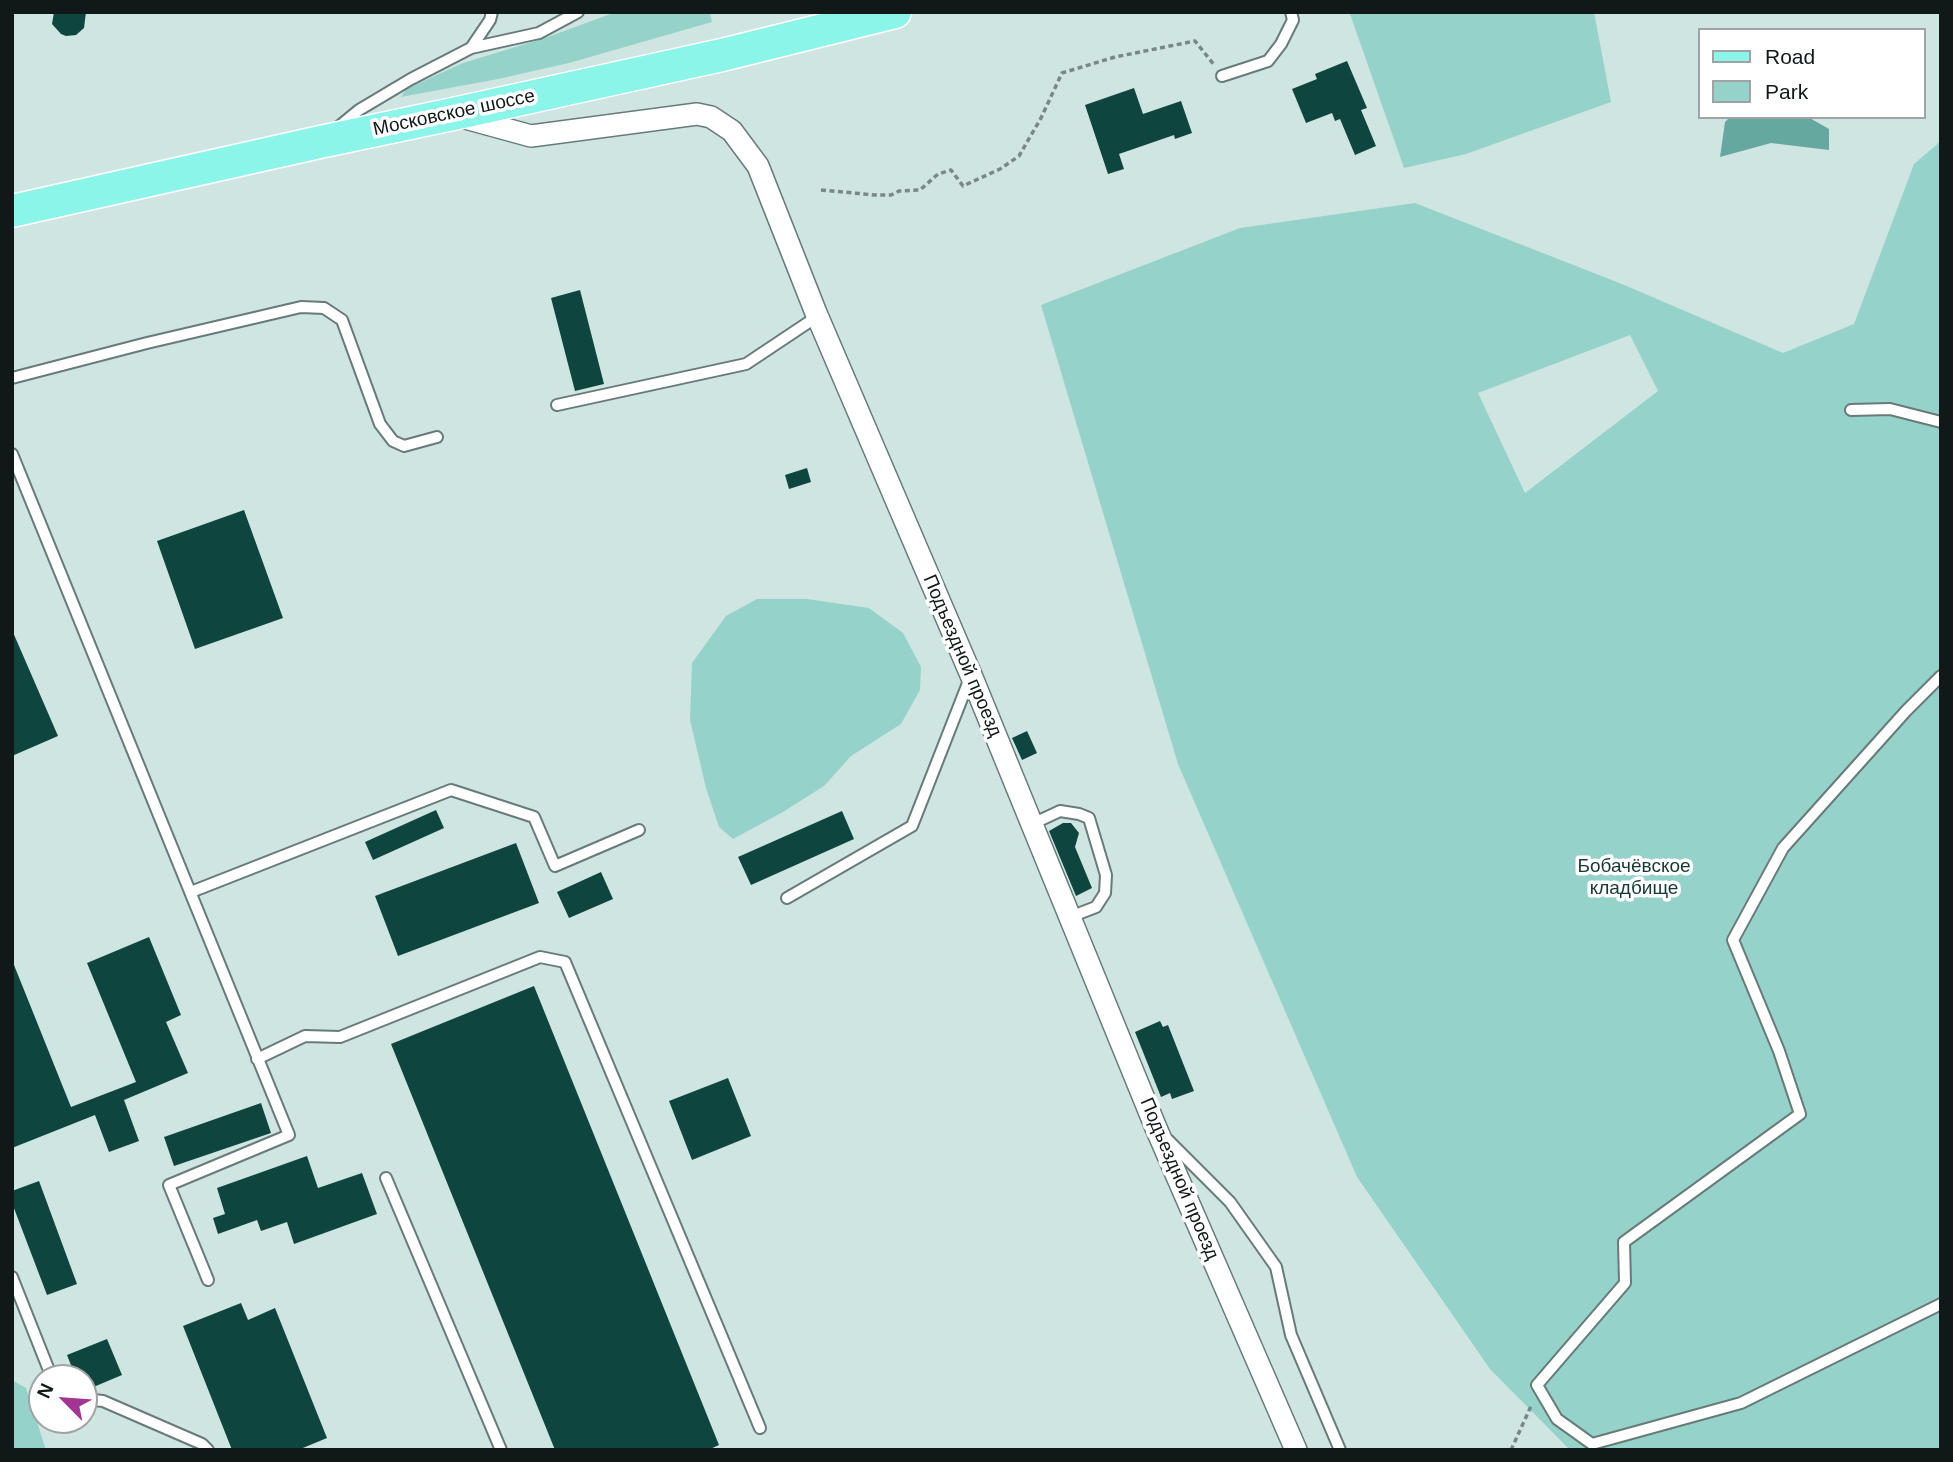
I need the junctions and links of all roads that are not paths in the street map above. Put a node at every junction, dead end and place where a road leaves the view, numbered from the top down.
1 (492, 12) edge
2 (578, 12) edge
3 (1291, 12) edge
4 (894, 13) edge
5 (471, 48) junction
6 (1222, 76) road end
7 (453, 114) junction
8 (320, 142) junction
9 (12, 211) edge
10 (816, 313) junction
11 (12, 378) edge
12 (556, 405) dead end
13 (1851, 410) dead end
14 (1941, 422) edge
15 (437, 437) dead end
16 (12, 454) edge
17 (971, 675) junction
18 (1941, 676) edge
19 (1030, 825) junction
20 (639, 830) dead end
21 (191, 892) junction
22 (788, 898) dead end
23 (1070, 918) junction
24 (257, 1059) junction
25 (1156, 1128) junction
26 (386, 1178) dead end
27 (12, 1277) edge
28 (208, 1280) dead end
29 (1941, 1304) edge
30 (46, 1364) edge
31 (98, 1400) edge
32 (760, 1428) dead end
33 (208, 1450) edge
34 (501, 1450) edge
35 (1296, 1450) edge
36 (1340, 1450) edge

1 - 5 lane
2 - 5 lane
3 - 6 lane
4 - 7 main road, Московское шоссе
5 - 8 lane
7 - 8 main road, Московское шоссе
7 - 10 street, Подъездной проезд
8 - 9 main road, Московское шоссе
10 - 12 lane
10 - 17 street, Подъездной проезд
11 - 15 lane
13 - 14 lane
16 - 21 lane
17 - 19 street, Подъездной проезд
17 - 22 lane
18 - 29 lane
19 - 23 street, Подъездной проезд
19 - 23 lane
20 - 21 lane
21 - 24 lane
23 - 25 street, Подъездной проезд
24 - 28 lane
24 - 32 lane
25 - 35 street, Подъездной проезд
25 - 36 lane
26 - 34 lane
27 - 30 lane
31 - 33 lane

